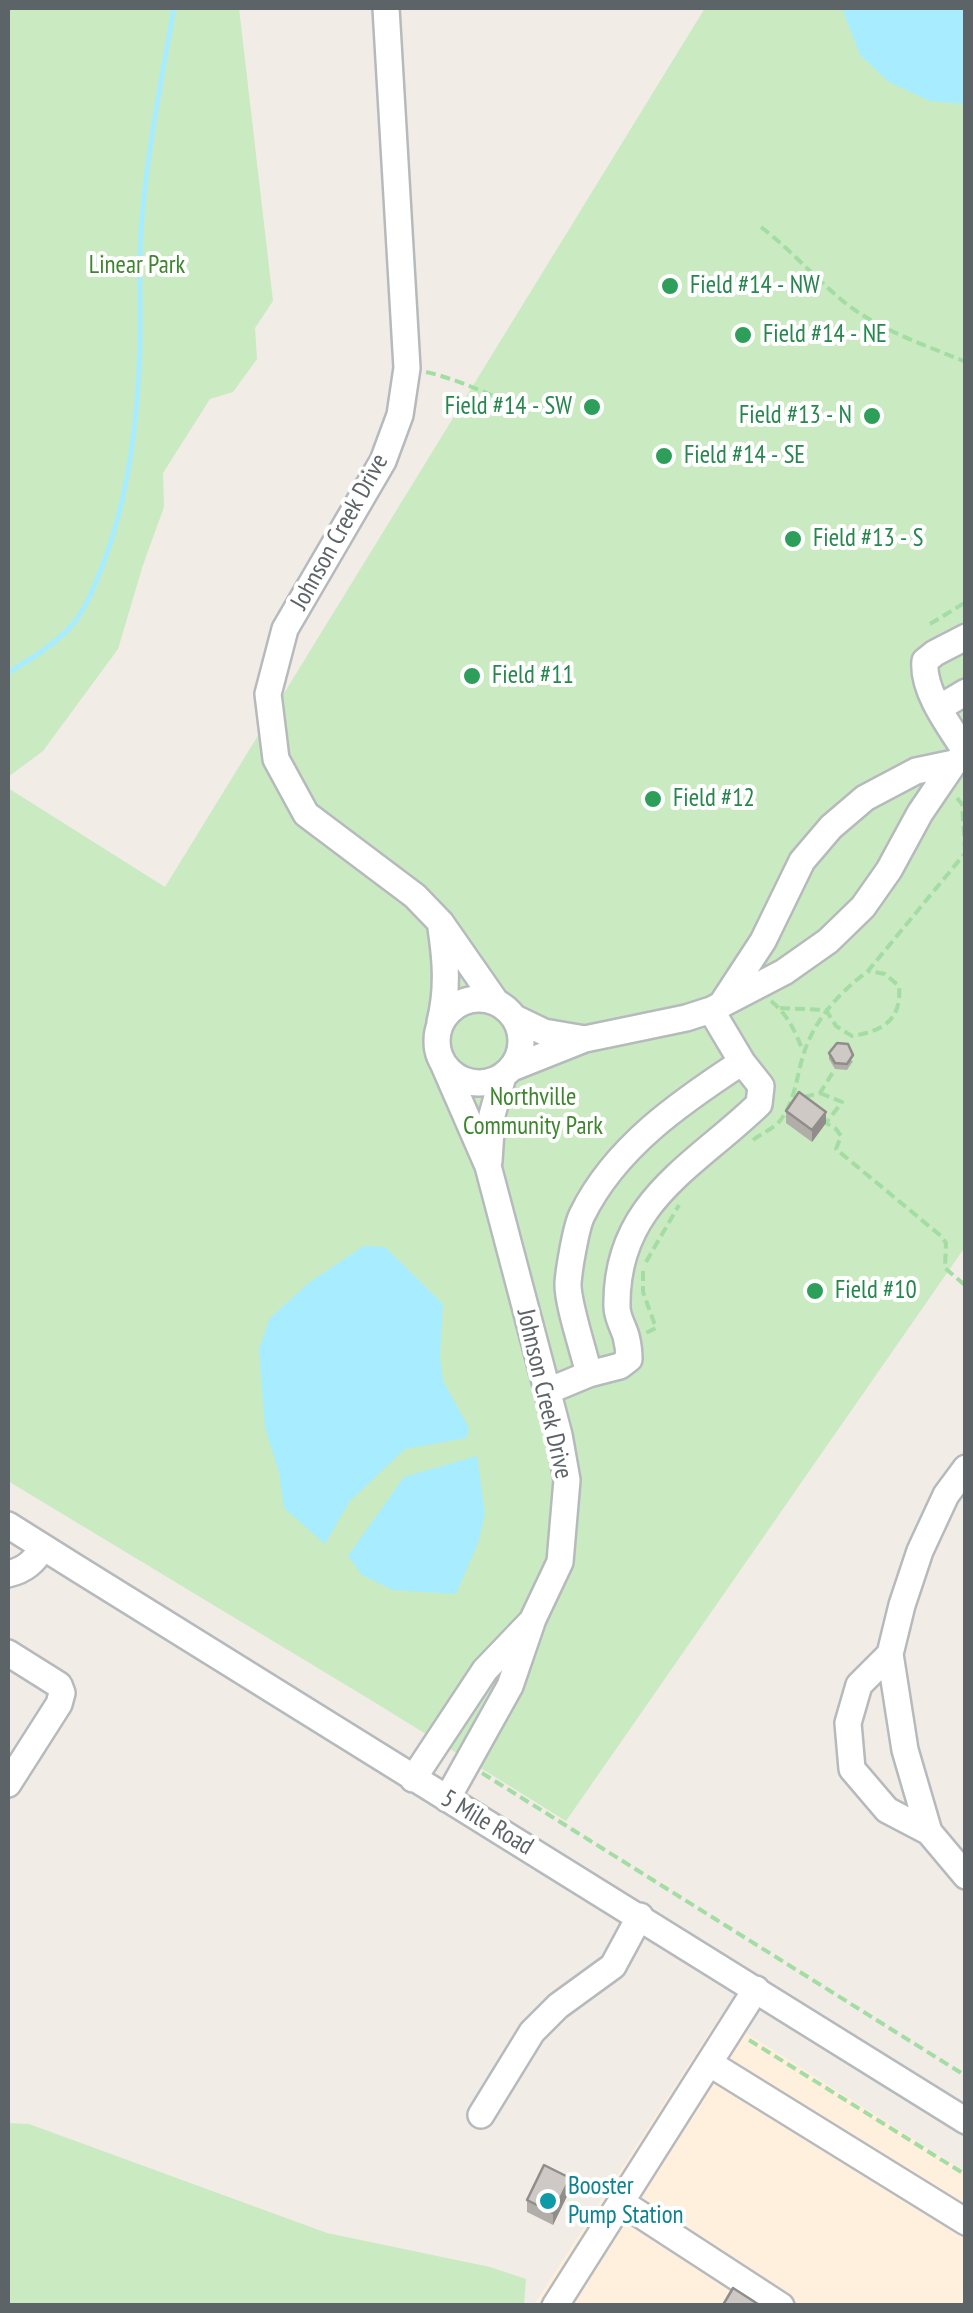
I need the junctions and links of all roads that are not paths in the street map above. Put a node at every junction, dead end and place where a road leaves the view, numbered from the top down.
1 (386, 8) edge
2 (966, 637) edge
3 (966, 692) edge
4 (939, 708) junction
5 (962, 757) edge
6 (441, 924) junction
7 (715, 1008) junction
8 (506, 1010) junction
9 (440, 1024) junction
10 (585, 1040) junction
11 (742, 1062) junction
12 (442, 1063) junction
13 (508, 1072) junction
14 (488, 1166) junction
15 (589, 1374) junction
16 (548, 1391) junction
17 (966, 1468) edge
18 (8, 1525) edge
19 (43, 1548) junction
20 (8, 1574) edge
21 (533, 1619) junction
22 (8, 1653) edge
23 (890, 1654) junction
24 (413, 1778) junction
25 (8, 1784) edge
26 (446, 1799) junction
27 (930, 1832) junction
28 (966, 1876) edge
29 (640, 1916) junction
30 (756, 1988) junction
31 (709, 2063) junction
32 (480, 2115) dead end
33 (966, 2120) edge
34 (620, 2202) junction
35 (966, 2222) edge
36 (556, 2306) edge
37 (781, 2306) edge

1 - 6 street, Johnson Creek Drive
2 - 4 street
3 - 4 street
4 - 5 street
5 - 7 street
5 - 7 street
6 - 8 street, Johnson Creek Drive
6 - 9 street
7 - 10 street
7 - 11 street
8 - 9 street
8 - 10 street
8 - 13 street
9 - 12 street
10 - 13 street
11 - 15 street
11 - 15 street
12 - 13 street
12 - 14 street, Johnson Creek Drive
13 - 14 street, Johnson Creek Drive
14 - 16 street, Johnson Creek Drive
15 - 16 street
16 - 21 street, Johnson Creek Drive
17 - 23 street
18 - 19 street, 5 Mile Road
19 - 20 street
19 - 24 street, 5 Mile Road
21 - 24 street, Johnson Creek Drive
21 - 26 street, Johnson Creek Drive
22 - 25 street
23 - 27 street
23 - 27 street
24 - 26 street, 5 Mile Road
26 - 29 street, 5 Mile Road
27 - 28 street
29 - 30 street, 5 Mile Road
29 - 32 street
30 - 31 street
30 - 33 street, 5 Mile Road
31 - 34 street
31 - 35 street
34 - 36 street
34 - 37 street

